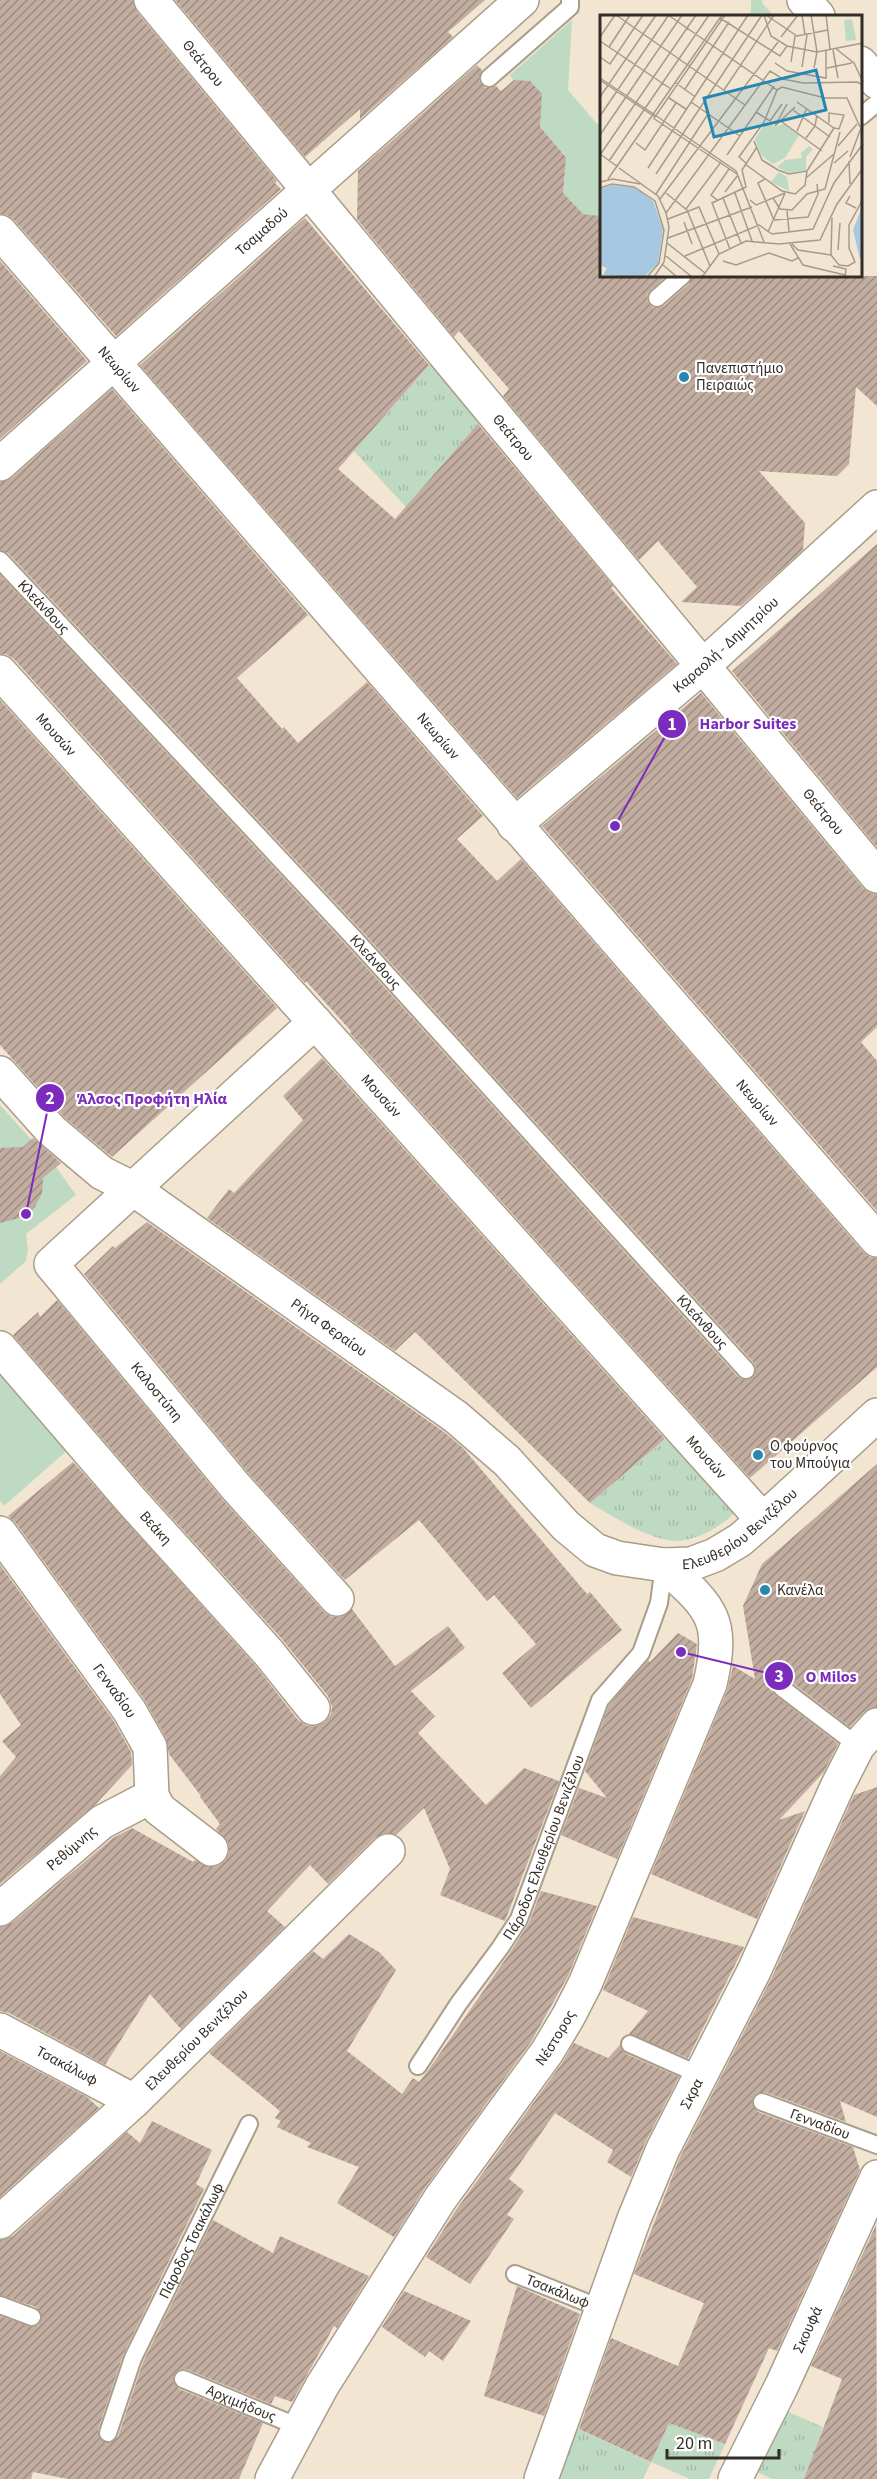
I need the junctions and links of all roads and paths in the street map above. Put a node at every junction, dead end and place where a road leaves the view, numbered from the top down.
1 (151, 0) edge
2 (570, 0) edge
3 (804, 0) edge
4 (512, 3) edge
5 (817, 15) edge
6 (862, 64) edge
7 (489, 78) dead end
8 (877, 81) edge
9 (877, 103) edge
10 (862, 116) edge
11 (308, 190) junction
12 (0, 232) edge
13 (680, 278) edge
14 (657, 298) dead end
15 (114, 363) junction
16 (0, 465) edge
17 (877, 507) edge
18 (0, 560) edge
19 (703, 666) junction
20 (0, 672) edge
21 (514, 825) junction
22 (877, 876) edge
23 (315, 1022) junction
24 (0, 1073) edge
25 (132, 1188) junction
26 (877, 1240) edge
27 (0, 1348) edge
28 (746, 1370) dead end
29 (877, 1415) edge
30 (763, 1520) junction
31 (0, 1533) edge
32 (664, 1565) junction
33 (337, 1599) dead end
34 (653, 1622) joint
35 (782, 1688) dead end
36 (313, 1708) dead end
37 (868, 1735) edge
38 (152, 1796) junction
39 (211, 1849) dead end
40 (388, 1851) dead end
41 (0, 1909) edge
42 (0, 2030) edge
43 (630, 2044) dead end
44 (418, 2066) dead end
45 (700, 2075) junction
46 (134, 2101) junction
47 (762, 2102) dead end
48 (249, 2124) dead end
49 (877, 2145) edge
50 (877, 2177) edge
51 (0, 2222) edge
52 (515, 2274) dead end
53 (0, 2305) edge
54 (603, 2309) junction
55 (32, 2317) dead end
56 (183, 2379) dead end
57 (299, 2427) junction
58 (108, 2433) dead end
59 (272, 2479) edge
60 (541, 2479) edge
61 (735, 2479) edge

1 - 11 street, Θεάτρου
2 - 7 lane
3 - 5 street
4 - 11 street, Τσαμαδού
6 - 8 street
9 - 10 lane
11 - 15 street, Τσαμαδού
11 - 19 street, Θεάτρου
12 - 15 street, Νεωρίων
13 - 14 lane
15 - 16 street, Τσαμαδού
15 - 21 street, Νεωρίων
17 - 19 street, Καραολή - Δημητρίου
18 - 28 lane, Κλεάνθους
19 - 21 street, Καραολή - Δημητρίου
19 - 22 street, Θεάτρου
20 - 23 street, Μουσών
21 - 26 street, Νεωρίων
23 - 25 street
23 - 30 street, Μουσών
24 - 25 street, Ρήγα Φεραίου
25 - 32 street, Ρήγα Φεραίου
25 - 33 street, Καλοστύπη
27 - 36 street, Βεάκη
29 - 30 street, Ελευθερίου Βενιζέλου
30 - 32 street, Ελευθερίου Βενιζέλου
31 - 38 street, Γενναδίου
32 - 34 lane, Ελευθερίου Βενιζέλου
32 - 57 street, Νέστορος
34 - 44 lane, Πάροδος Ελευθερίου Βενιζέλου
35 - 37 lane
37 - 45 street, Σκρα
38 - 39 street
38 - 41 street, Ρεθύμνης
40 - 46 street, Ελευθερίου Βενιζέλου
42 - 46 street, Τσακάλωφ
43 - 45 lane
45 - 54 street, Σκρα
46 - 51 street, Ελευθερίου Βενιζέλου
47 - 49 lane, Γενναδίου
48 - 58 lane, Πάροδος Τσακάλωφ
50 - 61 street, Σκουφά
52 - 54 lane, Τσακάλωφ
53 - 55 lane
54 - 60 street, Σκρα
56 - 57 lane, Αρχιμήδους
57 - 59 street, Νέστορος

